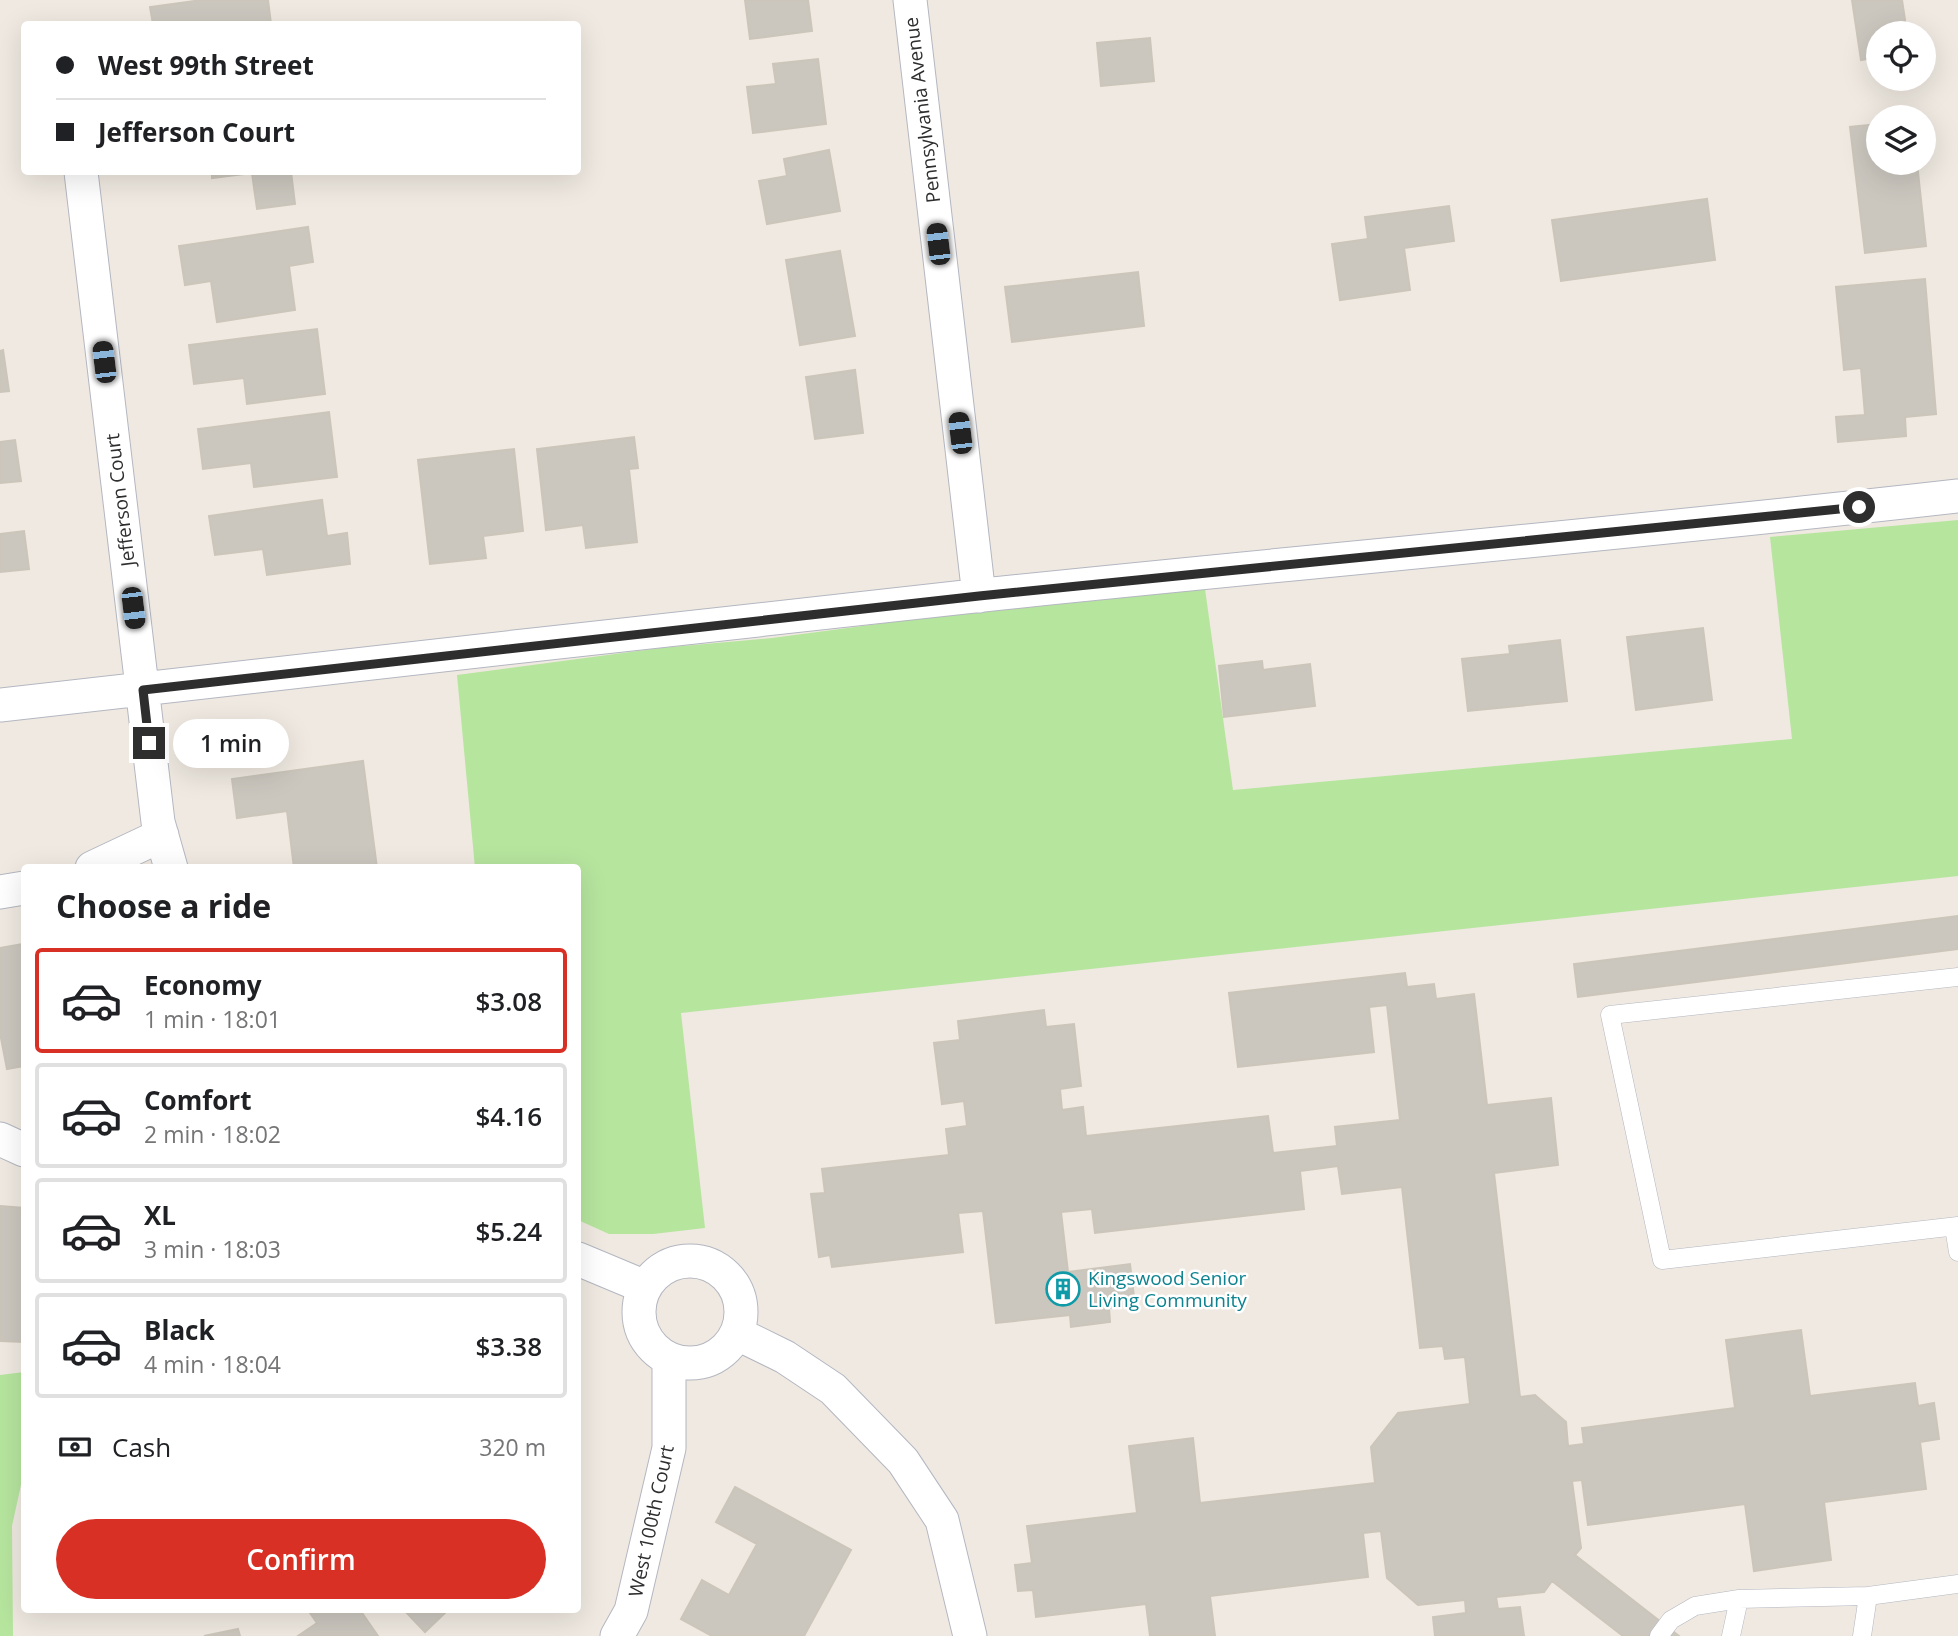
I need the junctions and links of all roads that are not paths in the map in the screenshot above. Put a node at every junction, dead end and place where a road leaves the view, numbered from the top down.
1 (910, 0) edge
2 (81, 175) edge
3 (1958, 496) edge
4 (979, 596) junction
5 (143, 690) junction
6 (0, 705) edge
7 (162, 835) junction
8 (100, 864) edge
9 (170, 864) edge
10 (21, 888) edge
11 (0, 892) edge
12 (1958, 977) edge
13 (0, 1139) edge
14 (21, 1149) edge
15 (1956, 1227) edge
16 (1958, 1252) edge
17 (581, 1260) edge
18 (645, 1287) junction
19 (738, 1334) junction
20 (669, 1359) junction
21 (1958, 1584) edge
22 (1868, 1596) junction
23 (1739, 1599) junction
24 (617, 1636) edge
25 (970, 1636) edge
26 (1659, 1636) edge
27 (1731, 1636) edge
28 (1862, 1636) edge

1 - 4 street, Pennsylvania Avenue
2 - 5 street, Jefferson Court
3 - 4 street
4 - 5 street
5 - 6 street
5 - 7 street, Jefferson Court
7 - 8 street
7 - 9 street, Jefferson Court
10 - 11 street
12 - 15 lane
13 - 14 street
15 - 16 lane
17 - 18 street
18 - 19 street
18 - 20 street
19 - 20 street
19 - 25 street
20 - 24 street, West 100th Court
21 - 22 lane
22 - 23 lane
22 - 28 lane
23 - 26 lane
23 - 27 lane

